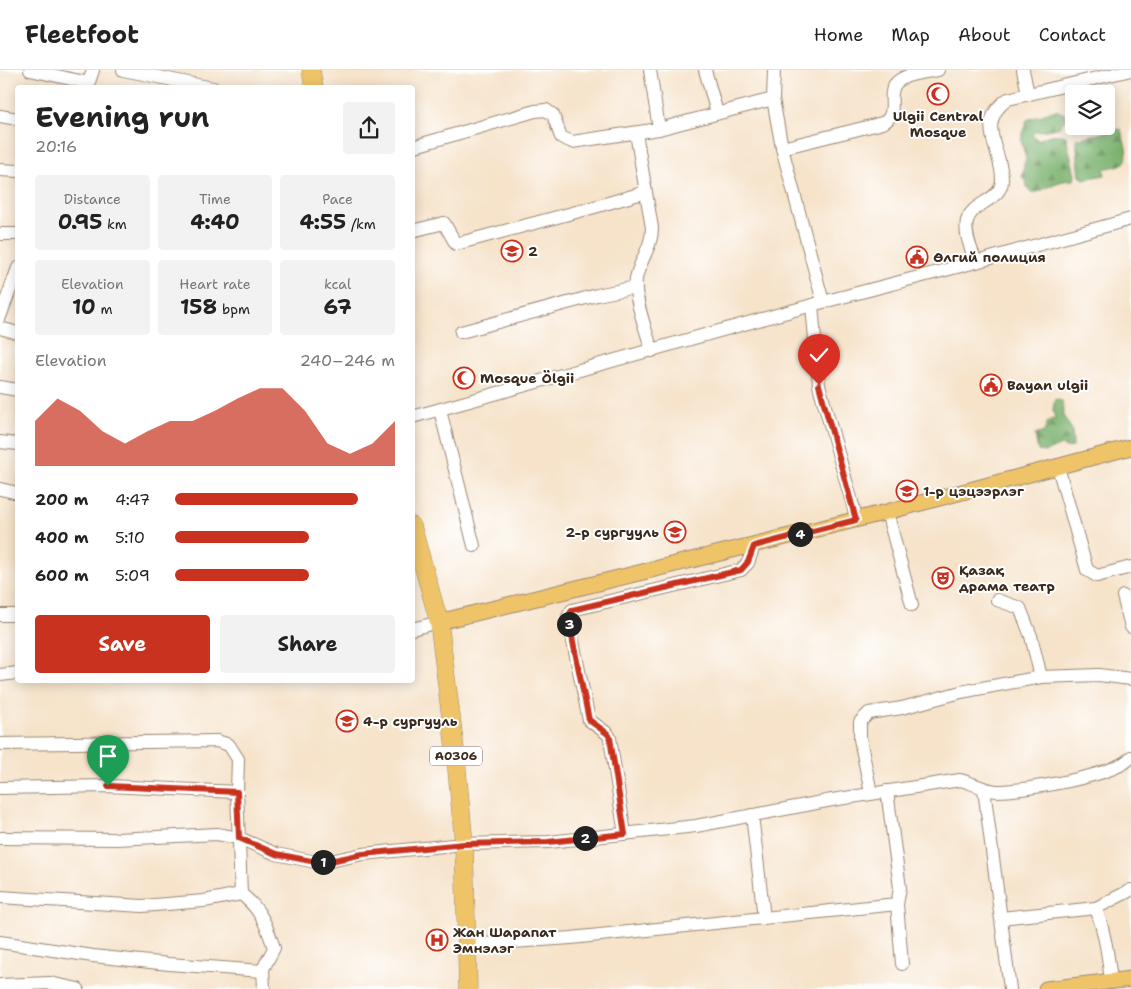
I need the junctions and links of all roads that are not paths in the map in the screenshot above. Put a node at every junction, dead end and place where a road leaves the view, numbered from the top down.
1 (30, 70) edge
2 (93, 70) edge
3 (123, 70) edge
4 (311, 70) edge
5 (650, 70) edge
6 (705, 70) edge
7 (774, 70) edge
8 (938, 70) edge
9 (1023, 70) edge
10 (1131, 70) edge
11 (88, 85) edge
12 (199, 85) edge
13 (314, 85) edge
14 (1028, 94) junction
15 (773, 99) junction
16 (717, 113) junction
17 (0, 116) edge
18 (15, 118) edge
19 (659, 129) junction
20 (636, 133) junction
21 (415, 146) edge
22 (782, 148) junction
23 (0, 170) edge
24 (15, 171) edge
25 (646, 192) junction
26 (1131, 219) edge
27 (415, 230) edge
28 (0, 234) edge
29 (15, 234) edge
30 (976, 262) junction
31 (15, 283) edge
32 (636, 287) junction
33 (818, 303) junction
34 (0, 317) edge
35 (0, 328) edge
36 (15, 332) edge
37 (461, 332) dead end
38 (652, 351) junction
39 (0, 387) edge
40 (15, 390) edge
41 (440, 410) junction
42 (415, 416) edge
43 (0, 442) edge
44 (15, 444) edge
45 (1131, 447) edge
46 (1058, 467) junction
47 (0, 489) edge
48 (15, 492) edge
49 (887, 512) junction
50 (856, 520) junction
51 (415, 537) edge
52 (474, 546) dead end
53 (754, 546) junction
54 (1131, 567) edge
55 (1123, 596) dead end
56 (997, 600) dead end
57 (912, 605) dead end
58 (0, 615) edge
59 (15, 615) edge
60 (439, 622) junction
61 (1131, 627) edge
62 (415, 628) edge
63 (15, 673) edge
64 (0, 675) edge
65 (1042, 677) junction
66 (1131, 679) edge
67 (0, 744) edge
68 (1131, 757) edge
69 (0, 788) edge
70 (984, 789) junction
71 (887, 791) junction
72 (237, 792) junction
73 (871, 793) junction
74 (752, 815) junction
75 (625, 834) junction
76 (0, 838) edge
77 (239, 838) junction
78 (464, 844) junction
79 (1131, 890) edge
80 (241, 894) junction
81 (0, 898) edge
82 (897, 904) junction
83 (1096, 908) junction
84 (764, 918) junction
85 (1001, 918) junction
86 (0, 942) edge
87 (467, 945) junction
88 (902, 964) dead end
89 (263, 971) junction
90 (1131, 979) edge
91 (1111, 981) junction
92 (0, 985) edge
93 (1054, 988) edge
94 (78, 989) edge
95 (264, 989) edge
96 (468, 989) edge
97 (1010, 989) edge

1 - 11 street
2 - 11 street
3 - 12 street
4 - 13 highway
5 - 19 street
6 - 16 street
7 - 15 street
8 - 22 street
9 - 14 street
10 - 14 street
14 - 30 street
15 - 16 street
15 - 22 street
16 - 19 street
17 - 18 street
19 - 20 street
20 - 21 street
20 - 25 street
22 - 33 street
23 - 24 street
25 - 27 street
25 - 32 street
26 - 30 street
28 - 29 street
30 - 33 street
31 - 34 street
32 - 37 street
32 - 38 street
33 - 38 street
33 - 50 street
35 - 36 street
38 - 41 street
39 - 40 street
41 - 42 street
41 - 52 street
43 - 44 street
45 - 46 main road
46 - 49 main road
46 - 54 street
47 - 48 street
49 - 50 main road
49 - 57 street
50 - 53 main road
51 - 60 highway, A0306
53 - 60 main road
53 - 75 street
55 - 61 street
56 - 65 street
58 - 59 street
60 - 62 street
60 - 78 highway, A0306
63 - 64 street
65 - 66 street
65 - 73 street
67 - 72 street
68 - 70 street
69 - 72 street
70 - 71 street
70 - 85 street
71 - 73 street
71 - 82 street
72 - 77 street
73 - 74 street
74 - 75 street
74 - 84 street
75 - 78 street
76 - 77 street
77 - 78 street
77 - 80 street
78 - 87 highway, A0306
79 - 83 street
80 - 81 street
80 - 89 street
82 - 84 street
82 - 88 street
83 - 85 street
83 - 91 street
84 - 87 street
85 - 97 street
86 - 89 street
87 - 96 highway, A0306
89 - 95 street
90 - 91 main road
91 - 93 main road
92 - 94 street

